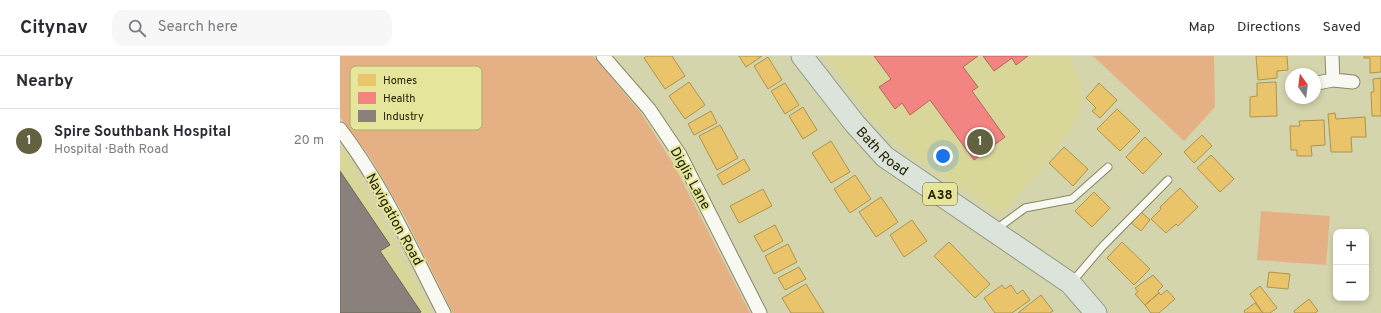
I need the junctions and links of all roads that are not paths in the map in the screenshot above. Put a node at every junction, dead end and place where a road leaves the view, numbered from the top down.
1 (603, 56) edge
2 (802, 56) edge
3 (1332, 56) edge
4 (1333, 80) junction
5 (1321, 82) edge
6 (1353, 82) dead end
7 (340, 129) edge
8 (1108, 167) dead end
9 (1168, 180) dead end
10 (995, 230) junction
11 (1070, 283) junction
12 (444, 313) edge
13 (760, 313) edge
14 (1096, 313) edge

1 - 13 street, Diglis Lane
2 - 10 main road, Bath Road / A38
3 - 4 street
4 - 5 street
4 - 6 street
7 - 12 street, Navigation Road
8 - 10 lane
9 - 11 lane
10 - 11 main road, Bath Road / A38
11 - 14 main road, Bath Road / A38

